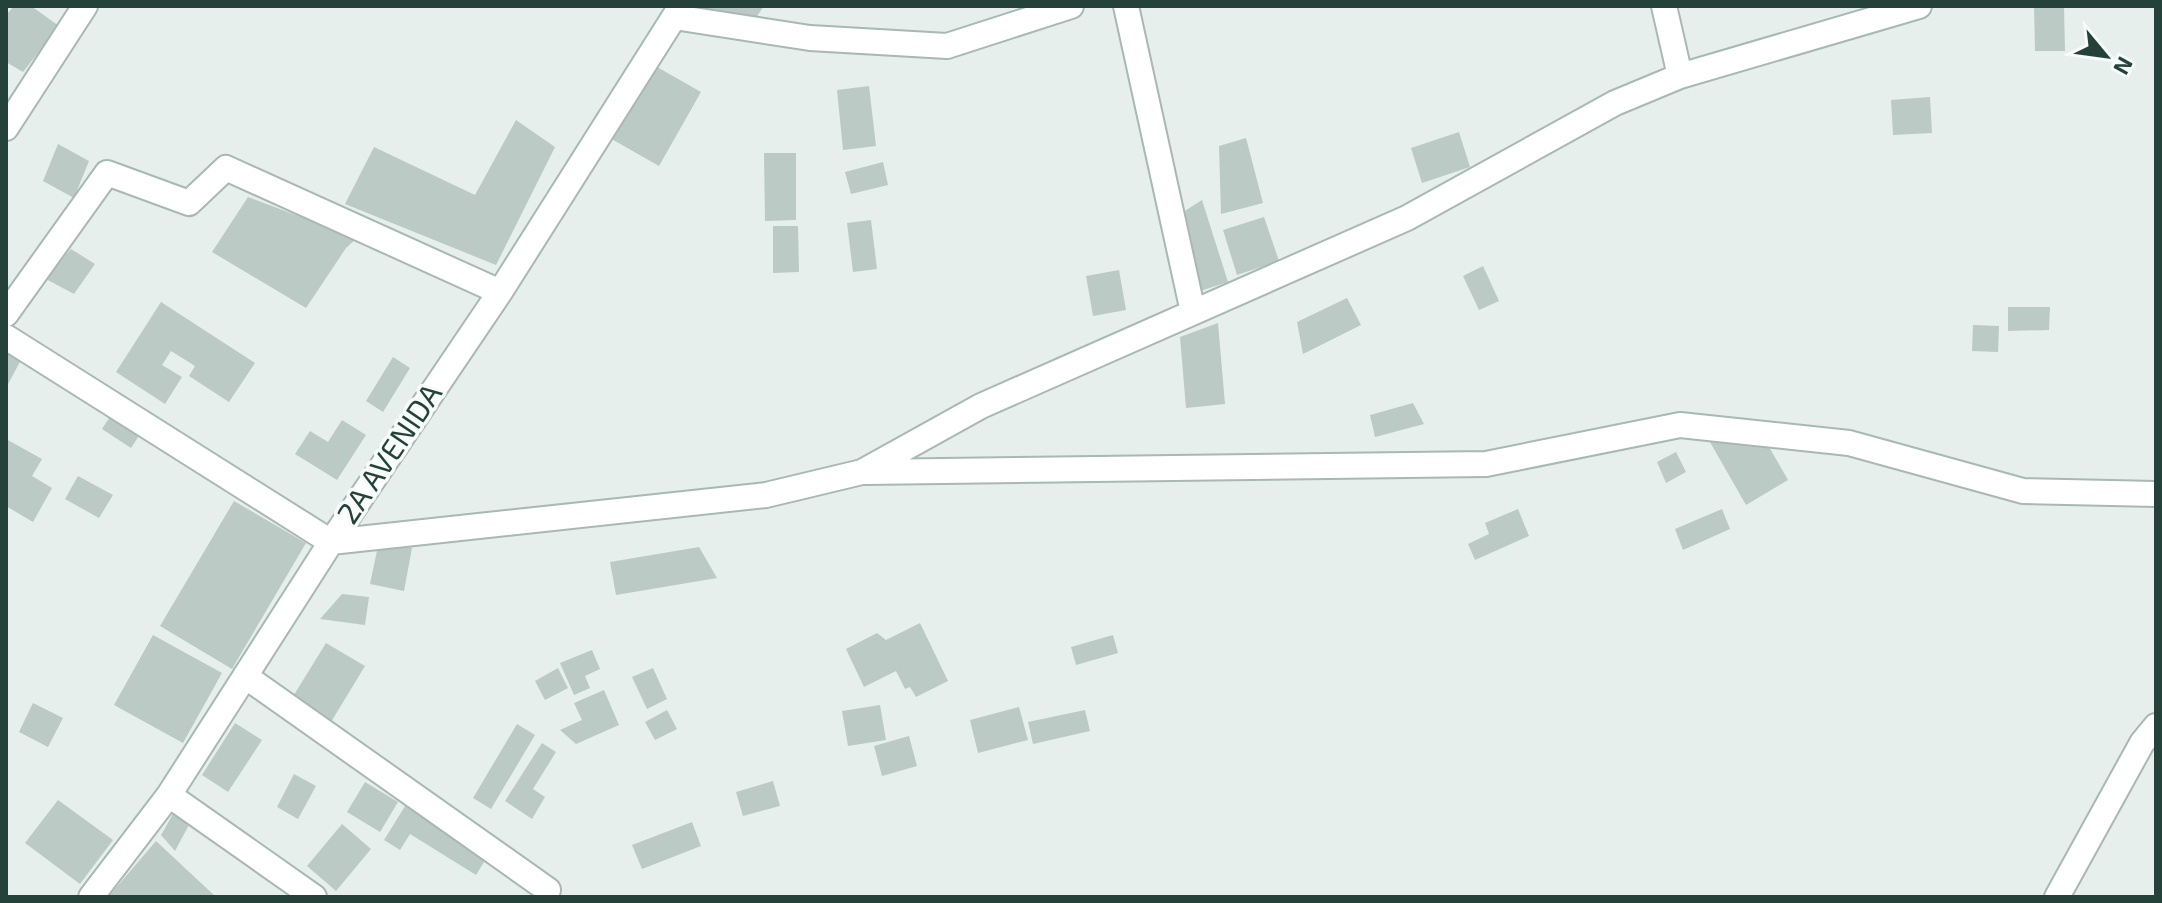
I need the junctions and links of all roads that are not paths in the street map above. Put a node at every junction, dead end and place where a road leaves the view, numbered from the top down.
1 (85, 6) edge
2 (1071, 6) edge
3 (1126, 6) edge
4 (1664, 6) edge
5 (1919, 6) edge
6 (677, 11) edge
7 (1680, 76) junction
8 (6, 128) edge
9 (500, 292) junction
10 (1193, 312) junction
11 (6, 314) edge
12 (6, 337) edge
13 (862, 472) junction
14 (2156, 494) edge
15 (331, 542) junction
16 (245, 676) junction
17 (2156, 726) edge
18 (169, 795) junction
19 (548, 890) dead end
20 (91, 897) edge
21 (314, 897) edge
22 (2057, 897) edge

1 - 8 street
2 - 6 street
3 - 10 street
4 - 7 street
5 - 7 street
6 - 9 street, 2A AVENIDA
7 - 10 street
9 - 11 street
9 - 15 street, 2A AVENIDA
10 - 13 street
12 - 15 street
13 - 14 street
13 - 15 street
15 - 16 street, 2A AVENIDA
16 - 18 street, 2A AVENIDA
16 - 19 street
17 - 22 street
18 - 20 street, 2A AVENIDA
18 - 21 street

